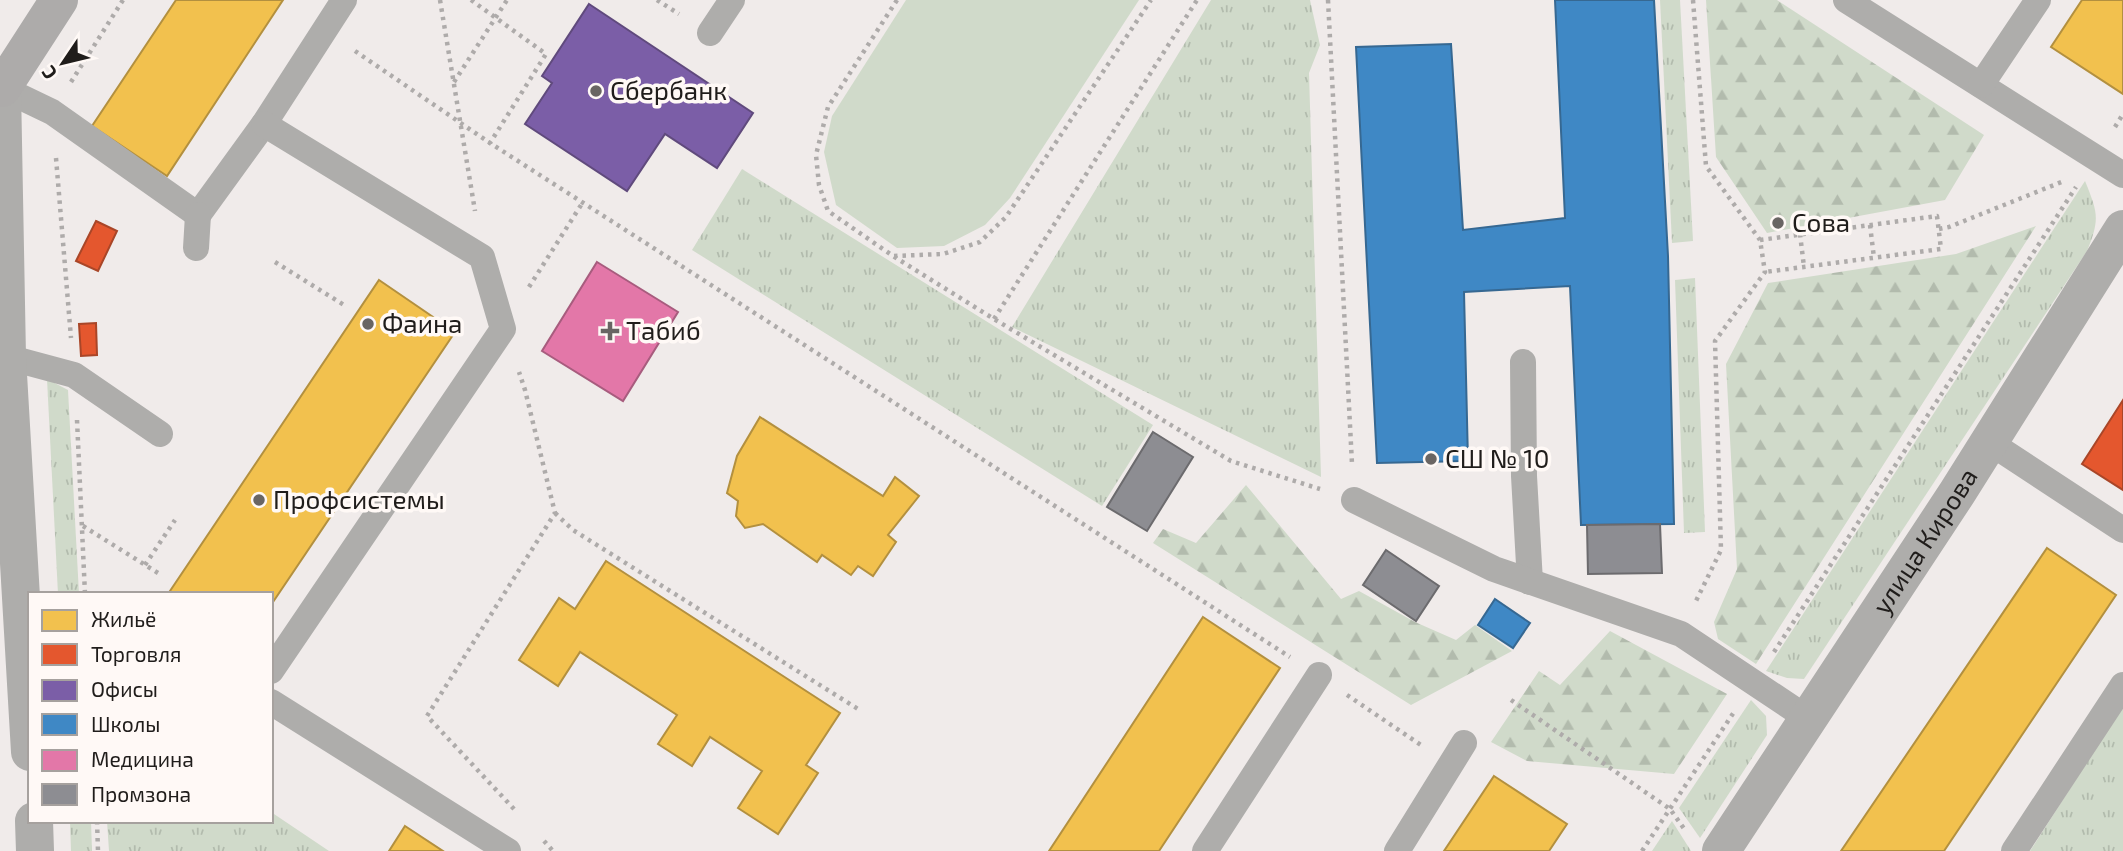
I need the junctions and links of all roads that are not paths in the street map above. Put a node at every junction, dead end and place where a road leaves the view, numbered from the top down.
1 (59, 0) edge
2 (344, 0) edge
3 (732, 0) edge
4 (2038, 0) edge
5 (1859, 4) edge
6 (710, 33) dead end
7 (1981, 85) junction
8 (1, 88) edge
9 (264, 124) junction
10 (2123, 175) edge
11 (198, 215) junction
12 (2123, 229) edge
13 (196, 248) dead end
14 (8, 357) junction
15 (1523, 362) dead end
16 (160, 434) dead end
17 (1989, 442) junction
18 (1354, 500) road end
19 (2123, 530) edge
20 (1530, 582) junction
21 (273, 668) edge
22 (1319, 675) road end
23 (2123, 685) edge
24 (273, 703) edge
25 (28, 716) edge
26 (1807, 718) junction
27 (1457, 754) road end
28 (34, 823) edge
29 (1707, 846) edge
30 (35, 851) edge
31 (508, 851) edge
32 (1205, 851) edge
33 (1398, 851) edge
34 (2014, 851) edge

1 - 8 main road
2 - 9 lane
3 - 6 lane
4 - 7 lane
5 - 7 lane
7 - 10 lane
8 - 11 lane
8 - 14 street
9 - 11 lane
9 - 21 lane
11 - 13 lane
12 - 17 street, улица Кирова
14 - 16 lane
14 - 25 street
15 - 20 lane
17 - 19 lane
17 - 26 street, улица Кирова
18 - 20 lane
20 - 26 lane
22 - 32 lane
23 - 34 lane
24 - 31 lane
26 - 29 street, улица Кирова
27 - 33 lane
28 - 30 street

